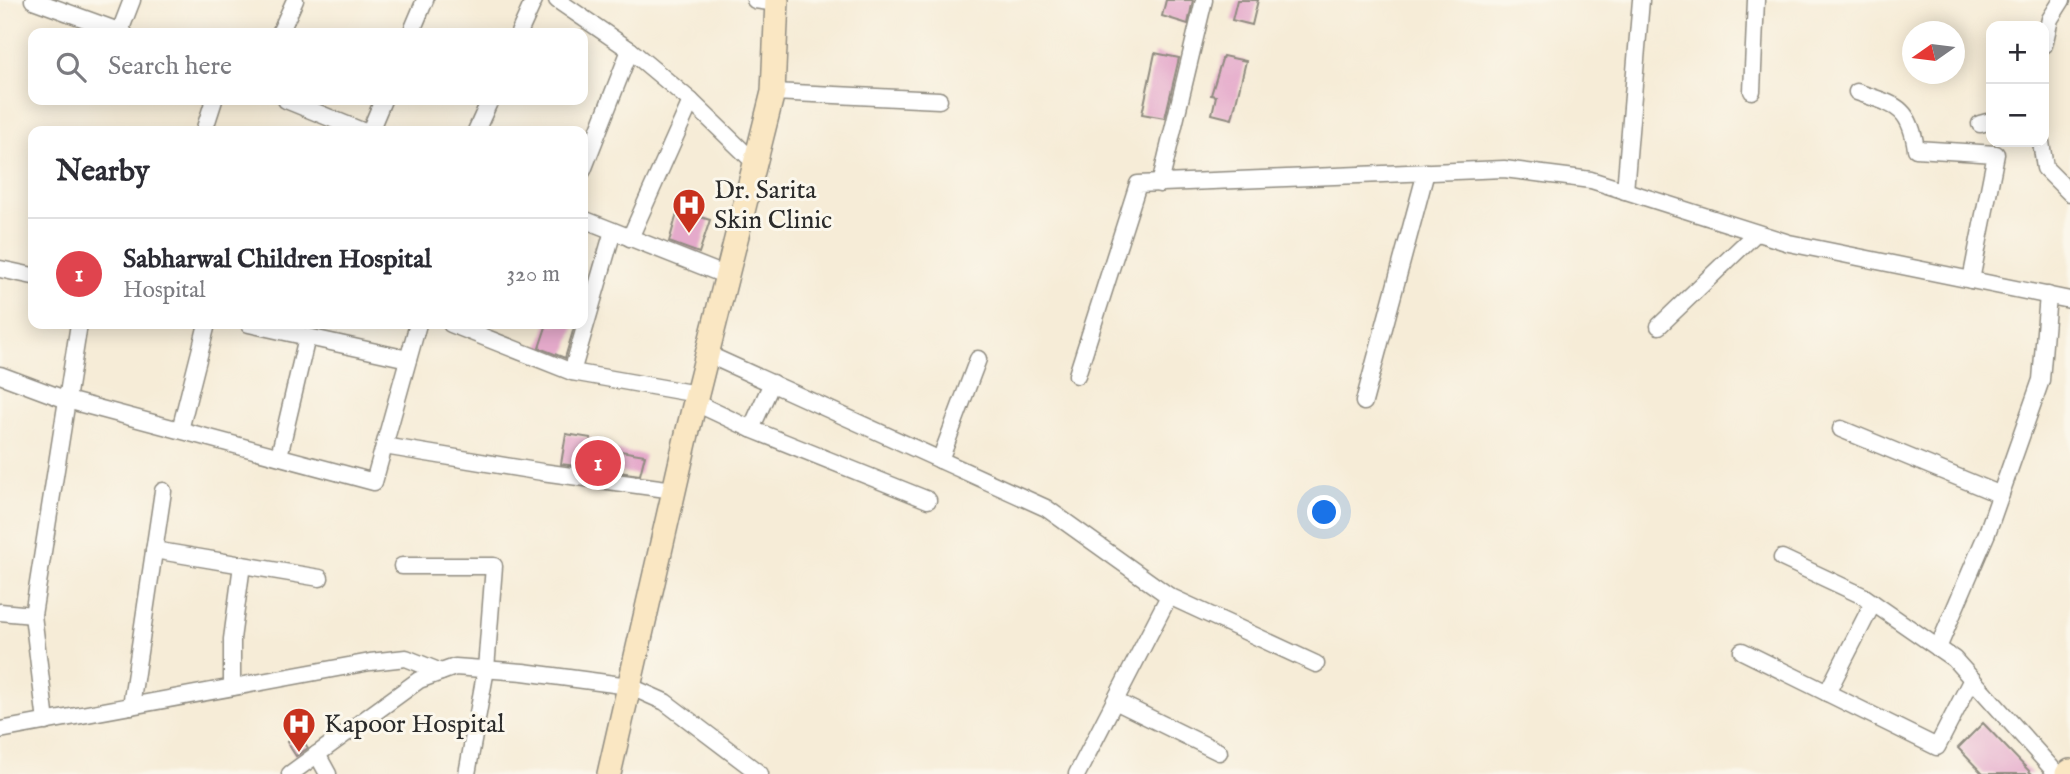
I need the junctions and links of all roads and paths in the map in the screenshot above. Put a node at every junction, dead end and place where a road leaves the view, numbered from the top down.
1 (33, 0) edge
2 (132, 0) edge
3 (295, 0) edge
4 (425, 0) edge
5 (534, 0) edge
6 (557, 0) edge
7 (1204, 0) edge
8 (1641, 0) edge
9 (1756, 0) edge
10 (2062, 0) edge
11 (770, 1) edge
12 (2049, 23) edge
13 (111, 28) edge
14 (123, 28) edge
15 (282, 28) edge
16 (413, 28) edge
17 (521, 28) edge
18 (631, 50) junction
19 (1752, 91) dead end
20 (773, 92) junction
21 (1857, 92) dead end
22 (939, 100) dead end
23 (691, 101) junction
24 (212, 105) edge
25 (298, 105) edge
26 (381, 105) edge
27 (488, 105) edge
28 (324, 116) junction
29 (206, 126) edge
30 (319, 126) edge
31 (349, 126) edge
32 (372, 126) edge
33 (478, 126) edge
34 (2042, 147) edge
35 (588, 158) edge
36 (755, 163) junction
37 (1426, 172) junction
38 (1160, 184) junction
39 (1625, 191) junction
40 (2070, 193) edge
41 (588, 221) edge
42 (613, 231) junction
43 (1756, 233) junction
44 (630, 238) junction
45 (0, 269) edge
46 (28, 275) edge
47 (727, 276) junction
48 (1971, 280) junction
49 (2048, 295) junction
50 (2070, 300) edge
51 (588, 317) edge
52 (1659, 326) dead end
53 (78, 329) edge
54 (206, 329) edge
55 (271, 329) edge
56 (417, 329) edge
57 (464, 329) edge
58 (585, 329) edge
59 (307, 337) junction
60 (707, 354) junction
61 (408, 359) junction
62 (978, 359) dead end
63 (572, 372) junction
64 (0, 375) edge
65 (1077, 375) dead end
66 (772, 383) junction
67 (697, 398) junction
68 (67, 400) junction
69 (1364, 402) dead end
70 (751, 429) junction
71 (1841, 429) dead end
72 (180, 430) junction
73 (384, 446) junction
74 (279, 456) junction
75 (940, 460) junction
76 (674, 490) junction
77 (163, 491) dead end
78 (2001, 495) junction
79 (928, 500) dead end
80 (154, 550) junction
81 (1782, 558) dead end
82 (242, 565) junction
83 (402, 566) dead end
84 (320, 578) dead end
85 (1169, 596) junction
86 (1873, 603) junction
87 (0, 612) edge
88 (33, 615) junction
89 (1938, 648) junction
90 (1742, 651) dead end
91 (1316, 664) dead end
92 (486, 669) junction
93 (441, 672) junction
94 (1972, 679) junction
95 (629, 686) junction
96 (232, 687) junction
97 (1827, 693) junction
98 (1115, 701) junction
99 (131, 706) junction
100 (46, 722) junction
101 (0, 730) edge
102 (1219, 752) dead end
103 (317, 754) junction
104 (290, 774) edge
105 (328, 774) edge
106 (467, 774) edge
107 (609, 774) edge
108 (760, 774) edge
109 (1077, 774) edge
110 (2057, 774) edge

1 - 13 street
2 - 14 street
3 - 15 street
4 - 16 street
5 - 17 street
6 - 18 street
7 - 38 street
8 - 39 street
9 - 19 street
10 - 12 street
11 - 20 street
18 - 23 street
18 - 35 street
20 - 22 street
20 - 36 street
21 - 48 street
23 - 36 street
23 - 44 street
24 - 29 street
25 - 28 street
26 - 32 street
27 - 33 street
28 - 30 street
28 - 31 street
34 - 40 street
36 - 47 street
37 - 38 street
37 - 39 street
37 - 69 street
38 - 65 street
39 - 43 street
41 - 42 street
42 - 44 street
42 - 51 street
43 - 48 street
43 - 52 street
44 - 47 street
45 - 46 street
47 - 60 street
48 - 49 street
49 - 50 street
49 - 78 street
53 - 68 street
54 - 72 street
55 - 59 street
56 - 61 street
57 - 63 street
58 - 63 street
59 - 61 street
59 - 74 street
60 - 66 street
60 - 67 street
61 - 73 street
62 - 75 street
63 - 67 street
64 - 68 street
66 - 70 street
66 - 75 street
67 - 70 street
67 - 76 street
68 - 72 street
68 - 88 street
70 - 79 street
71 - 78 street
72 - 74 street
73 - 74 street
73 - 76 street
75 - 85 street
76 - 95 street
77 - 80 street
78 - 89 street
80 - 82 street
80 - 99 street
81 - 86 street
82 - 84 street
82 - 96 street
83 - 92 street
85 - 91 street
85 - 98 street
86 - 89 street
86 - 97 street
87 - 88 street
88 - 100 street
89 - 94 street
90 - 97 street
92 - 93 street
92 - 95 street
92 - 106 street
93 - 96 street
93 - 103 street
94 - 97 street
94 - 110 street
95 - 107 street
95 - 108 street
96 - 99 street
98 - 102 street
98 - 109 street
99 - 100 street
100 - 101 street
103 - 104 street
103 - 105 street

